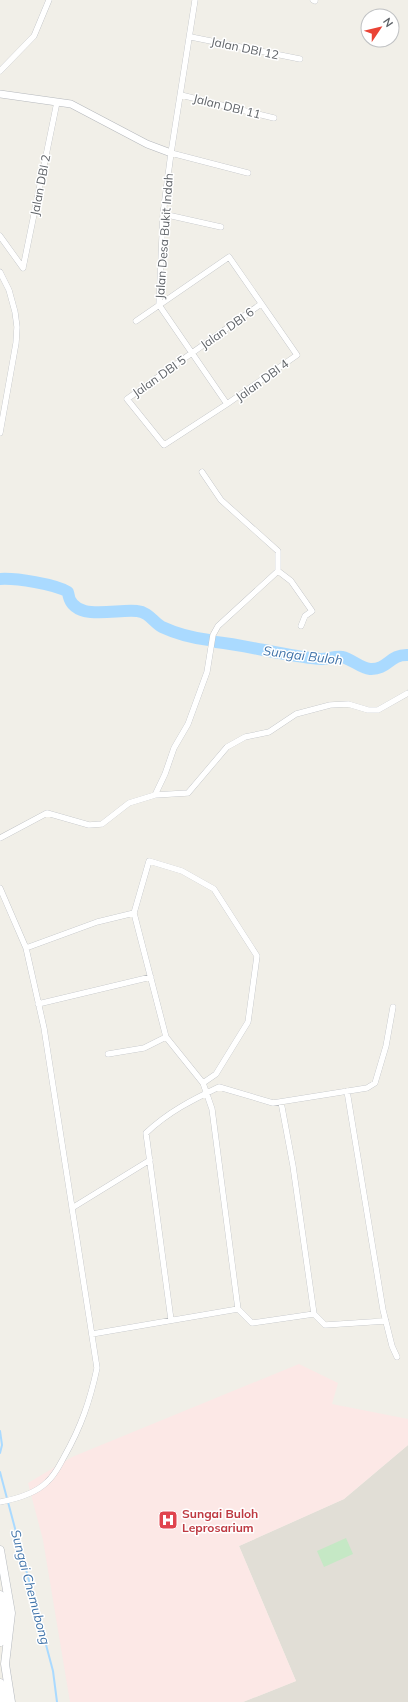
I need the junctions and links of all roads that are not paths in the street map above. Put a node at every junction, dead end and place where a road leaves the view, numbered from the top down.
1 (49, 0) edge
2 (195, 0) edge
3 (191, 37) junction
4 (300, 59) dead end
5 (0, 71) edge
6 (0, 94) edge
7 (180, 95) junction
8 (57, 102) junction
9 (274, 118) dead end
10 (171, 153) junction
11 (248, 173) dead end
12 (163, 214) junction
13 (221, 227) dead end
14 (0, 236) edge
15 (0, 272) edge
16 (262, 304) junction
17 (159, 305) junction
18 (136, 321) dead end
19 (192, 353) junction
20 (127, 399) joint
21 (227, 404) junction
22 (0, 433) edge
23 (202, 472) dead end
24 (278, 571) junction
25 (301, 626) dead end
26 (408, 694) edge
27 (155, 795) junction
28 (0, 838) edge
29 (0, 888) edge
30 (134, 913) junction
31 (26, 948) junction
32 (151, 977) junction
33 (38, 1004) junction
34 (393, 1007) dead end
35 (166, 1037) junction
36 (108, 1054) dead end
37 (203, 1083) junction
38 (347, 1091) junction
39 (207, 1093) junction
40 (280, 1102) junction
41 (150, 1160) junction
42 (72, 1208) junction
43 (238, 1309) junction
44 (314, 1314) junction
45 (171, 1320) junction
46 (386, 1321) junction
47 (92, 1334) junction
48 (397, 1357) dead end
49 (0, 1502) edge
50 (0, 1550) edge
51 (0, 1595) edge
52 (0, 1642) edge
53 (2, 1664) edge
54 (0, 1683) edge
55 (3, 1702) edge
56 (11, 1702) edge

1 - 5 street
2 - 3 street, Jalan Desa Bukit Indah
3 - 4 street, Jalan DBI 12
3 - 7 street, Jalan Desa Bukit Indah
6 - 8 street
7 - 9 street, Jalan DBI 11
7 - 10 street, Jalan Desa Bukit Indah
8 - 10 street
8 - 14 street, Jalan DBI 2
10 - 11 street
10 - 12 street, Jalan Desa Bukit Indah
12 - 13 street
12 - 17 street, Jalan Desa Bukit Indah
15 - 22 street
16 - 17 street
16 - 19 street, Jalan DBI 6
16 - 21 street, Jalan DBI 4
17 - 18 street
17 - 19 street, Jalan Desa Bukit Indah
19 - 20 street, Jalan DBI 5
19 - 21 street, Jalan Desa Bukit Indah
20 - 21 street, Jalan DBI 4
23 - 24 street
24 - 25 street
24 - 27 street
26 - 27 street
27 - 28 street
29 - 31 street
30 - 31 street
30 - 32 street
30 - 37 street
31 - 33 street
32 - 33 street
32 - 35 street
33 - 42 street
34 - 38 street
35 - 36 street
35 - 37 street
37 - 39 street
38 - 40 street
38 - 46 street
39 - 40 street
39 - 41 street
39 - 43 street
40 - 44 street
41 - 42 street
41 - 45 street
42 - 47 street
43 - 44 street
43 - 45 street
44 - 46 street
45 - 47 street
46 - 48 street
47 - 49 street
50 - 53 main road
51 - 52 main road
53 - 56 main road
54 - 55 main road

